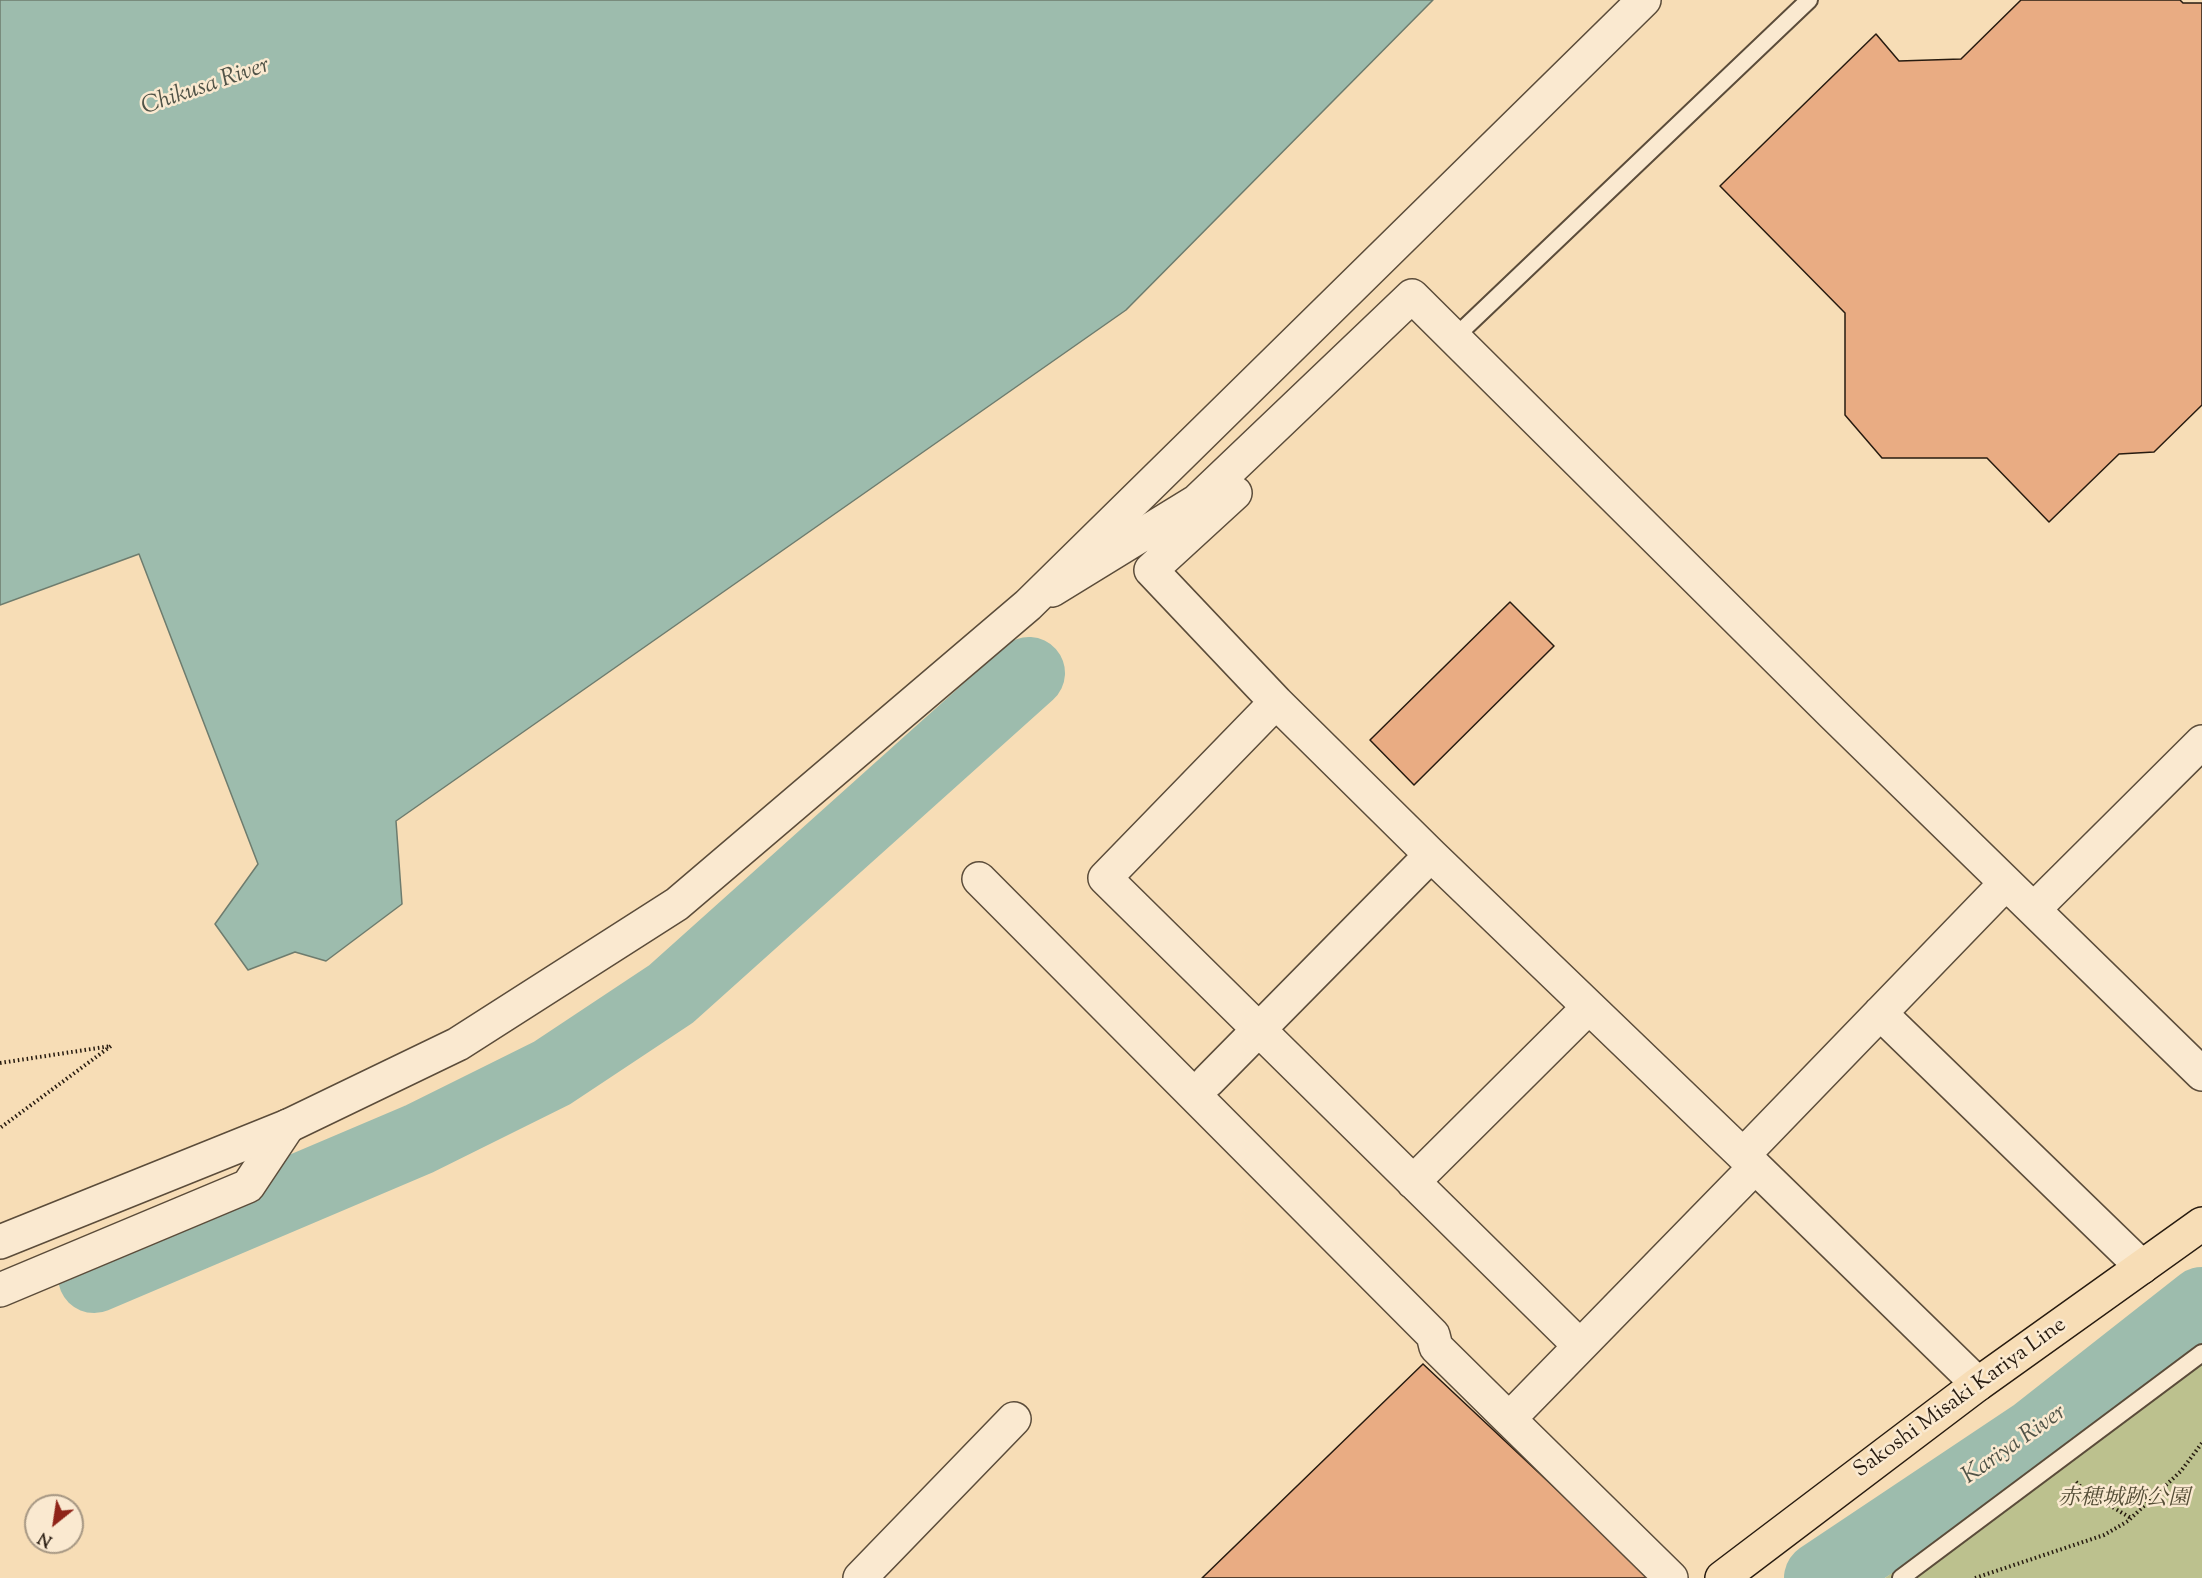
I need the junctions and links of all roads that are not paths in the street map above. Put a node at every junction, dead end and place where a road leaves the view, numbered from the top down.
1 (1644, 0) edge
2 (1809, 0) edge
3 (1454, 338) junction
4 (1293, 408) junction
5 (1028, 605) junction
6 (1276, 702) junction
7 (2202, 742) edge
8 (1431, 855) junction
9 (978, 879) dead end
10 (2006, 883) junction
11 (2034, 909) junction
12 (1589, 1007) junction
13 (1880, 1013) junction
14 (1258, 1029) junction
15 (2202, 1074) edge
16 (1208, 1081) dead end
17 (288, 1126) junction
18 (1749, 1161) junction
19 (1413, 1182) junction
20 (2202, 1224) edge
21 (0, 1242) edge
22 (2142, 1267) junction
23 (0, 1290) edge
24 (1580, 1346) junction
25 (2202, 1353) edge
26 (1978, 1384) junction
27 (1014, 1419) dead end
28 (1509, 1419) junction
29 (860, 1578) edge
30 (1671, 1578) edge
31 (1722, 1578) edge
32 (1902, 1578) edge

1 - 5 street
2 - 3 lane
3 - 4 street
3 - 10 street
4 - 5 street
4 - 6 street
5 - 17 street
6 - 8 street
6 - 14 street
7 - 11 street
8 - 12 street
8 - 14 street
9 - 28 street
10 - 11 street
10 - 13 street
11 - 15 street
12 - 18 street
12 - 19 street
13 - 18 street
13 - 22 street
14 - 16 street
14 - 19 street
17 - 21 street
17 - 23 street
18 - 24 street
18 - 26 street
19 - 24 street
20 - 22 main road, Sakoshi Misaki Kariya Line
22 - 26 main road, Sakoshi Misaki Kariya Line
24 - 28 street
25 - 32 lane
26 - 31 main road, Sakoshi Misaki Kariya Line
27 - 29 street
28 - 30 street

